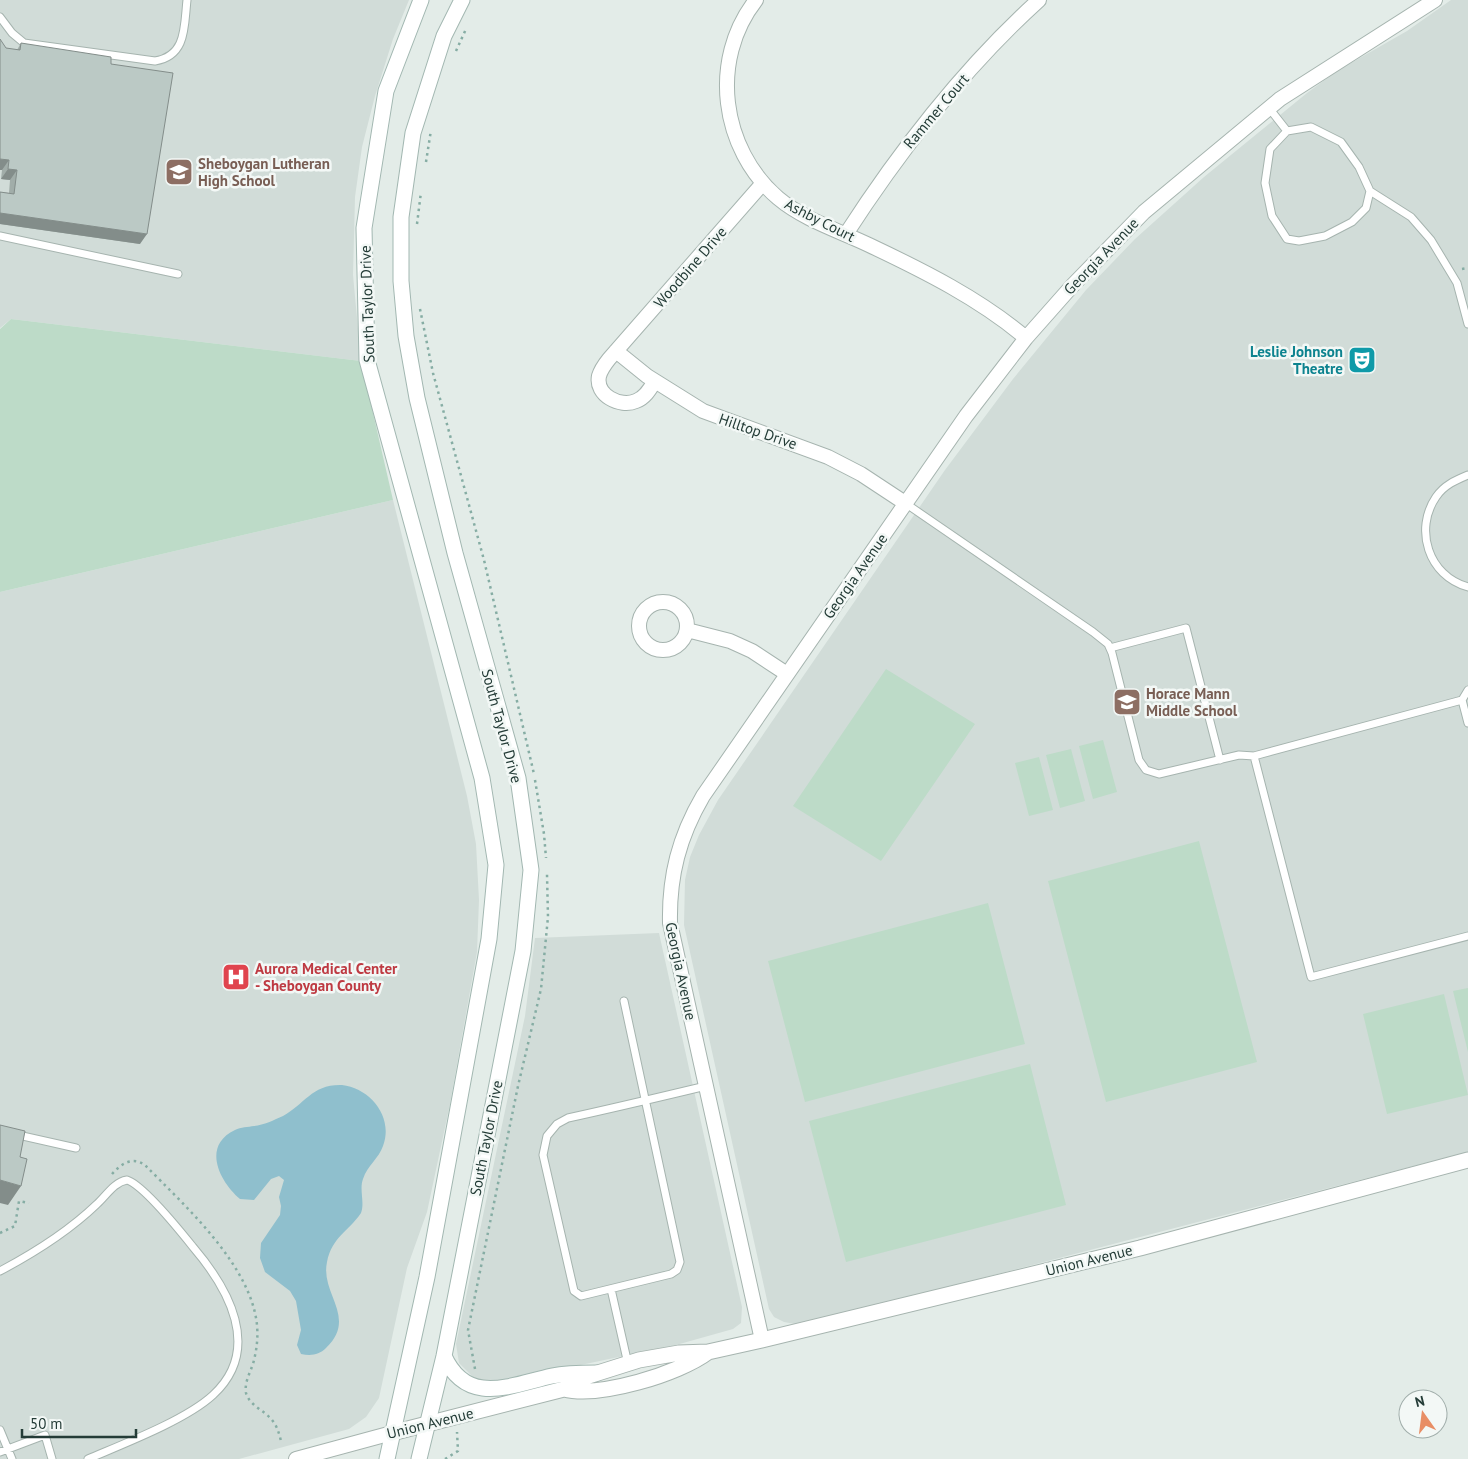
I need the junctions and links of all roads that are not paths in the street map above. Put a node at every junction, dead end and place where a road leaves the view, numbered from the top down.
1 (187, 0) edge
2 (421, 0) edge
3 (462, 0) edge
4 (756, 0) edge
5 (1039, 0) edge
6 (1435, 0) edge
7 (0, 17) edge
8 (1269, 108) junction
9 (1287, 131) junction
10 (763, 184) junction
11 (1370, 191) junction
12 (846, 234) junction
13 (0, 236) edge
14 (178, 274) dead end
15 (1468, 324) edge
16 (1026, 338) junction
17 (616, 351) junction
18 (654, 381) junction
19 (1468, 475) edge
20 (905, 503) junction
21 (1468, 587) edge
22 (687, 630) dead end
23 (1110, 648) junction
24 (787, 674) junction
25 (1468, 690) edge
26 (1462, 700) junction
27 (1468, 723) edge
28 (1254, 756) junction
29 (1220, 760) junction
30 (1468, 936) edge
31 (624, 1001) dead end
32 (706, 1086) junction
33 (646, 1100) junction
34 (0, 1131) edge
35 (76, 1148) dead end
36 (1468, 1160) edge
37 (0, 1270) edge
38 (611, 1289) junction
39 (762, 1340) junction
40 (708, 1352) junction
41 (444, 1356) junction
42 (628, 1364) junction
43 (597, 1373) junction
44 (564, 1389) junction
45 (427, 1424) junction
46 (0, 1430) edge
47 (392, 1433) junction
48 (9, 1449) junction
49 (0, 1452) edge
50 (12, 1459) edge
51 (52, 1459) edge
52 (88, 1459) edge
53 (296, 1459) edge
54 (387, 1459) edge
55 (419, 1459) edge

1 - 7 lane
2 - 47 main road, South Taylor Drive
3 - 41 main road, South Taylor Drive
4 - 10 street, Ashby Court
5 - 12 street, Rammer Court
6 - 8 street, Georgia Avenue
8 - 9 lane
8 - 16 street, Georgia Avenue
9 - 11 lane
9 - 11 lane
10 - 12 street, Ashby Court
10 - 17 street, Woodbine Drive
11 - 15 lane
12 - 16 street, Ashby Court
13 - 14 lane
16 - 20 street, Georgia Avenue
17 - 18 street, Hilltop Drive
17 - 18 street
18 - 20 street, Hilltop Drive
19 - 21 lane
20 - 23 lane
20 - 24 street, Georgia Avenue
22 - 24 street
23 - 29 lane
23 - 29 lane
24 - 32 street, Georgia Avenue
25 - 26 lane
26 - 27 lane
26 - 28 lane
28 - 29 lane
28 - 30 lane
31 - 33 lane
32 - 33 lane
32 - 39 street, Georgia Avenue
33 - 38 lane
33 - 38 lane
34 - 35 lane
36 - 39 main road, Union Avenue
37 - 52 lane
38 - 42 lane
39 - 40 main road, Union Avenue
40 - 42 main road, Union Avenue
40 - 44 main road, Union Avenue
41 - 43 main road
41 - 45 main road, South Taylor Drive
42 - 43 main road, Union Avenue
43 - 44 main road, Union Avenue
44 - 45 main road, Union Avenue
45 - 47 main road, Union Avenue
45 - 55 main road, South Taylor Drive
46 - 48 lane
47 - 53 street, Union Avenue
47 - 54 main road, South Taylor Drive
48 - 49 lane
48 - 50 lane
48 - 51 lane

